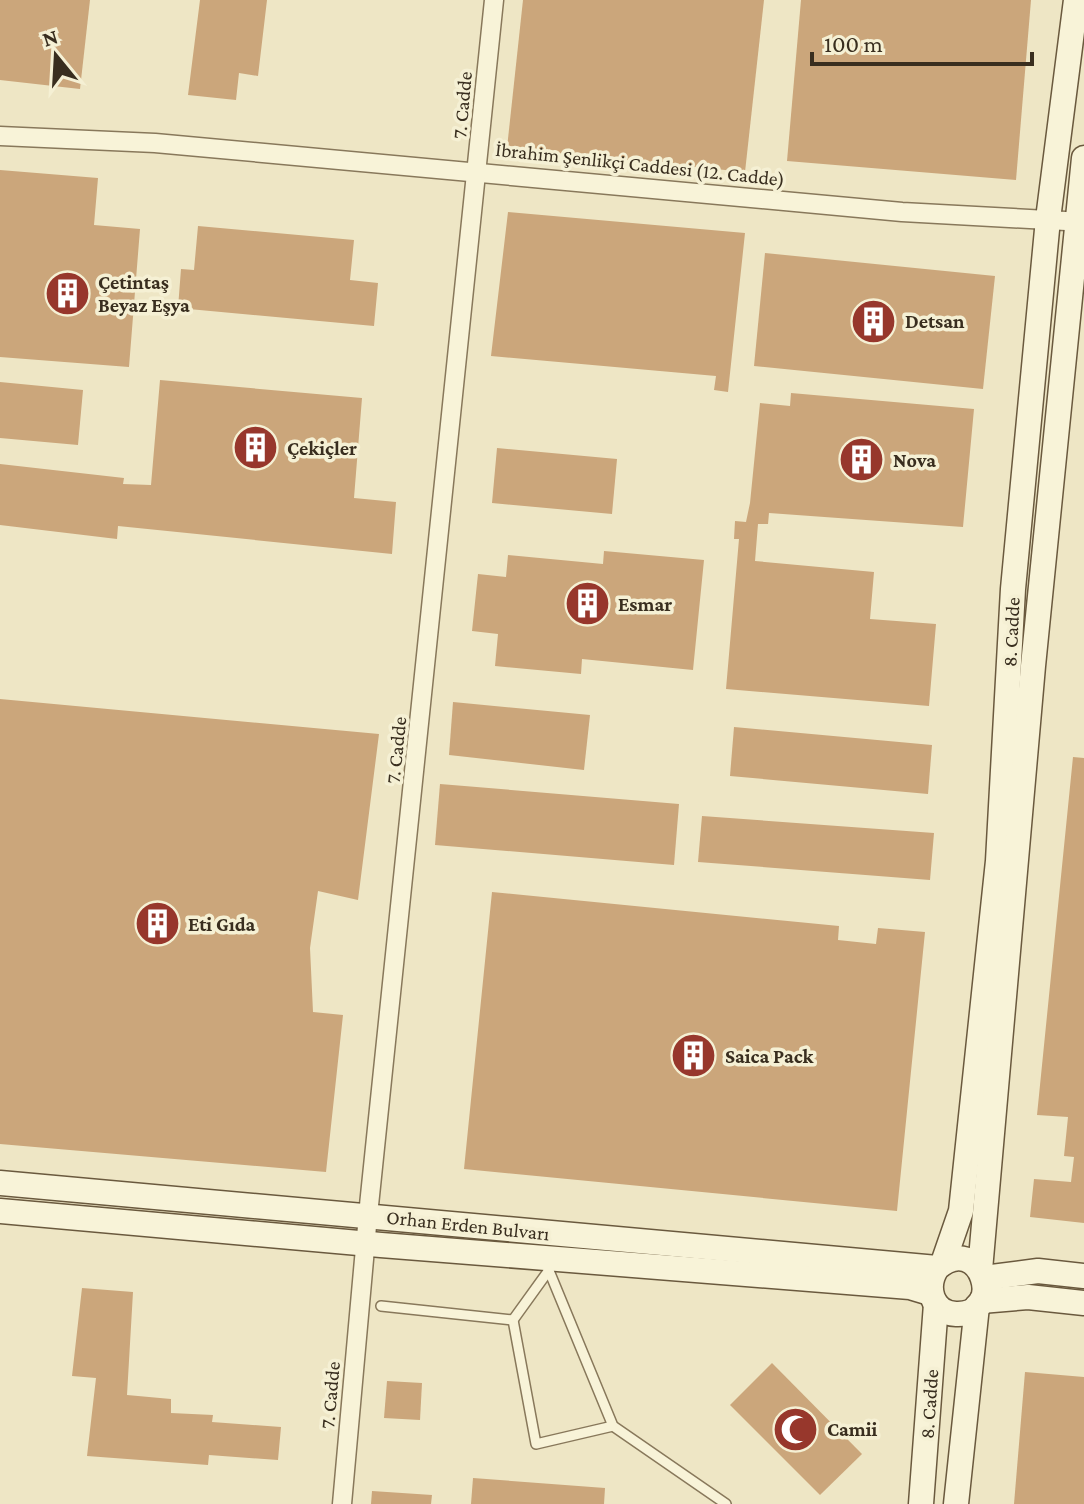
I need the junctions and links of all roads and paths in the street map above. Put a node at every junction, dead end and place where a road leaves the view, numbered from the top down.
1 (494, 0) edge
2 (1076, 0) edge
3 (0, 136) edge
4 (1084, 158) edge
5 (478, 171) junction
6 (1048, 219) junction
7 (1080, 221) edge
8 (0, 1183) edge
9 (0, 1211) edge
10 (368, 1215) junction
11 (366, 1242) junction
12 (546, 1264) junction
13 (940, 1265) junction
14 (1084, 1276) edge
15 (981, 1289) junction
16 (933, 1298) junction
17 (1084, 1303) edge
18 (381, 1306) dead end
19 (513, 1320) junction
20 (613, 1426) junction
21 (342, 1504) edge
22 (726, 1504) edge
23 (921, 1504) edge
24 (956, 1504) edge

1 - 5 street, 7. Cadde
2 - 6 street, 8. Cadde
3 - 5 street, İbrahim Şenlikçi Caddesi (12. Cadde)
4 - 7 street, 8. Cadde
5 - 6 street, İbrahim Şenlikçi Caddesi (12. Cadde)
5 - 10 street, 7. Cadde
6 - 7 street, İbrahim Şenlikçi Caddesi (12. Cadde)
6 - 13 street, 8. Cadde
7 - 15 street, 8. Cadde
8 - 10 street, Orhan Erden Bulvarı
9 - 11 street, Orhan Erden Bulvarı
10 - 11 street, 7. Cadde
10 - 13 street, Orhan Erden Bulvarı
11 - 12 street, Orhan Erden Bulvarı
11 - 21 street, 7. Cadde
12 - 16 street, Orhan Erden Bulvarı
12 - 19 lane
12 - 20 lane
13 - 15 street, Orhan Erden Bulvarı
13 - 16 street
14 - 15 street, Orhan Erden Bulvarı
15 - 16 street, Orhan Erden Bulvarı
15 - 17 street, Orhan Erden Bulvarı
15 - 24 street, 8. Cadde
16 - 23 street, 8. Cadde
18 - 19 lane
19 - 20 lane
20 - 22 lane

